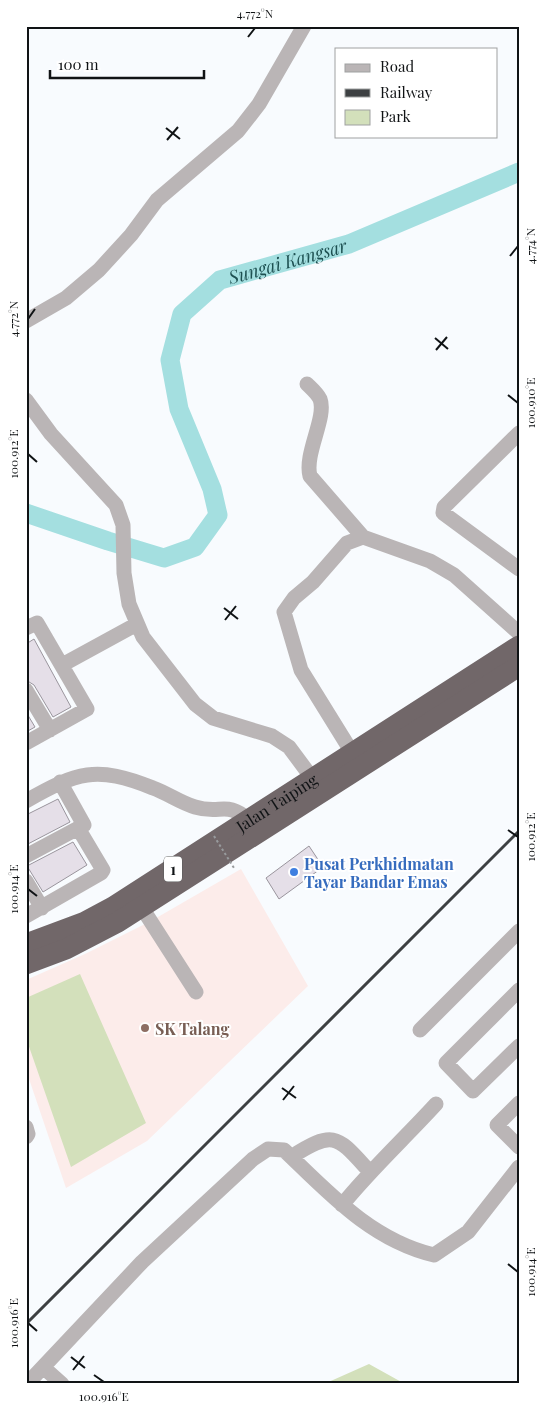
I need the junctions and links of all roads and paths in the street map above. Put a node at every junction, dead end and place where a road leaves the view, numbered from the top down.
1 (304, 26) edge
2 (26, 321) edge
3 (307, 384) dead end
4 (26, 400) edge
5 (519, 433) edge
6 (363, 537) junction
7 (519, 569) edge
8 (137, 624) junction
9 (26, 628) edge
10 (519, 633) edge
11 (519, 646) edge
12 (62, 665) junction
13 (519, 666) edge
14 (26, 690) edge
15 (50, 730) junction
16 (26, 743) edge
17 (353, 754) junction
18 (60, 782) junction
19 (318, 786) junction
20 (28, 795) edge
21 (249, 820) junction
22 (78, 828) junction
23 (214, 836) dead end
24 (26, 856) edge
25 (234, 868) dead end
26 (26, 881) edge
27 (138, 901) junction
28 (42, 908) junction
29 (26, 916) edge
30 (519, 931) edge
31 (26, 944) edge
32 (26, 964) edge
33 (519, 990) edge
34 (196, 992) dead end
35 (420, 1030) dead end
36 (519, 1046) edge
37 (519, 1103) edge
38 (436, 1104) dead end
39 (26, 1128) edge
40 (26, 1137) edge
41 (519, 1147) edge
42 (291, 1157) junction
43 (519, 1168) edge
44 (370, 1172) junction
45 (342, 1205) junction
46 (43, 1367) junction
47 (27, 1384) edge
48 (62, 1384) edge

1 - 2 street
3 - 6 street
4 - 8 street
5 - 7 street
6 - 10 street
6 - 17 street
8 - 12 street
8 - 19 street
9 - 12 street
11 - 17 highway, Jalan Taiping / 1
12 - 15 street
13 - 19 highway, Jalan Taiping / 1
14 - 15 street
15 - 16 street
17 - 19 highway, Jalan Taiping / 1
18 - 20 street
18 - 21 street
18 - 22 street
19 - 21 highway, Jalan Taiping / 1
19 - 27 highway, Jalan Taiping / 1
21 - 27 highway, Jalan Taiping / 1
22 - 24 street
22 - 28 street
23 - 25 path, bridge
26 - 28 street
27 - 31 highway, Jalan Taiping / 1
27 - 32 highway, Jalan Taiping / 1
27 - 34 street
28 - 29 street
30 - 35 street
33 - 36 street
37 - 41 street
38 - 44 street
39 - 40 street
42 - 44 street
42 - 45 street
42 - 46 street
43 - 45 street
44 - 45 street
46 - 47 street
46 - 48 street

